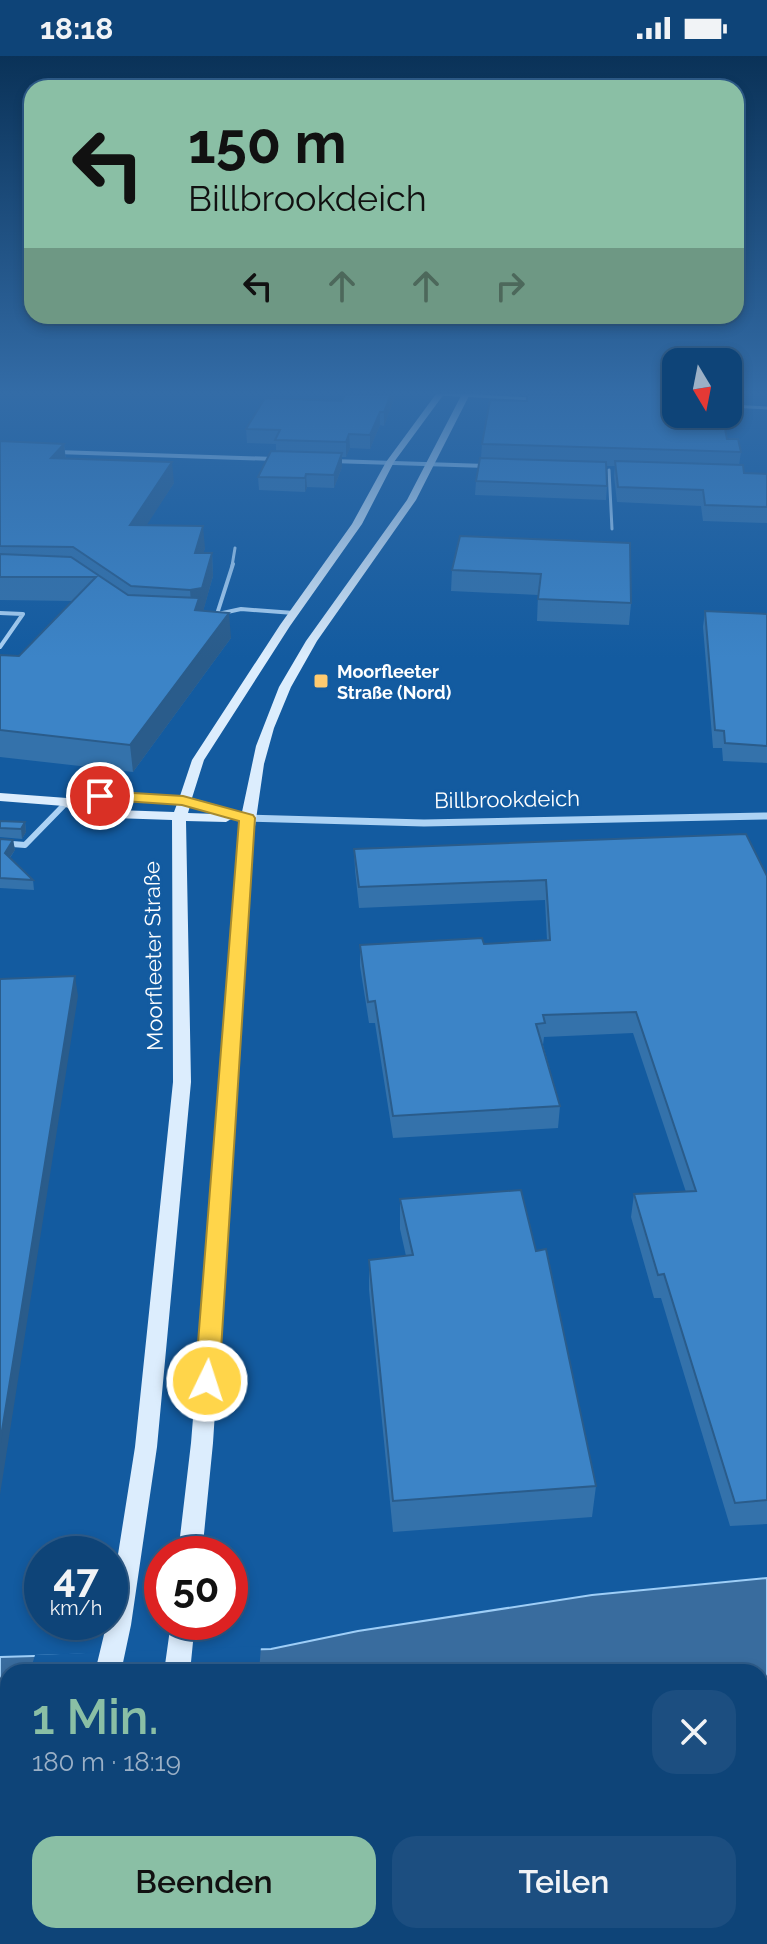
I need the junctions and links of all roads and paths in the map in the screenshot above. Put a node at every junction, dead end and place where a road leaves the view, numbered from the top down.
1 (379, 482) edge
2 (422, 482) edge
3 (610, 482) edge
4 (612, 529) dead end
5 (235, 548) dead end
6 (0, 613) edge
7 (294, 613) junction
8 (217, 614) junction
9 (205, 617) edge
10 (0, 647) edge
11 (0, 797) edge
12 (67, 802) junction
13 (181, 809) junction
14 (767, 816) edge
15 (247, 818) junction
16 (0, 843) edge
17 (192, 1536) edge
18 (181, 1640) edge
19 (110, 1664) edge
20 (178, 1664) edge

1 - 7 main road, Moorfleeter Straße
2 - 15 main road
3 - 4 lane
5 - 8 lane
6 - 10 lane
7 - 8 lane
7 - 13 main road, Moorfleeter Straße
8 - 9 lane
11 - 12 main road, Billbrookdeich
12 - 13 main road, Billbrookdeich
12 - 16 lane
13 - 15 main road, Billbrookdeich
13 - 19 main road, Moorfleeter Straße
14 - 15 street, Billbrookdeich
15 - 17 main road
18 - 20 main road

